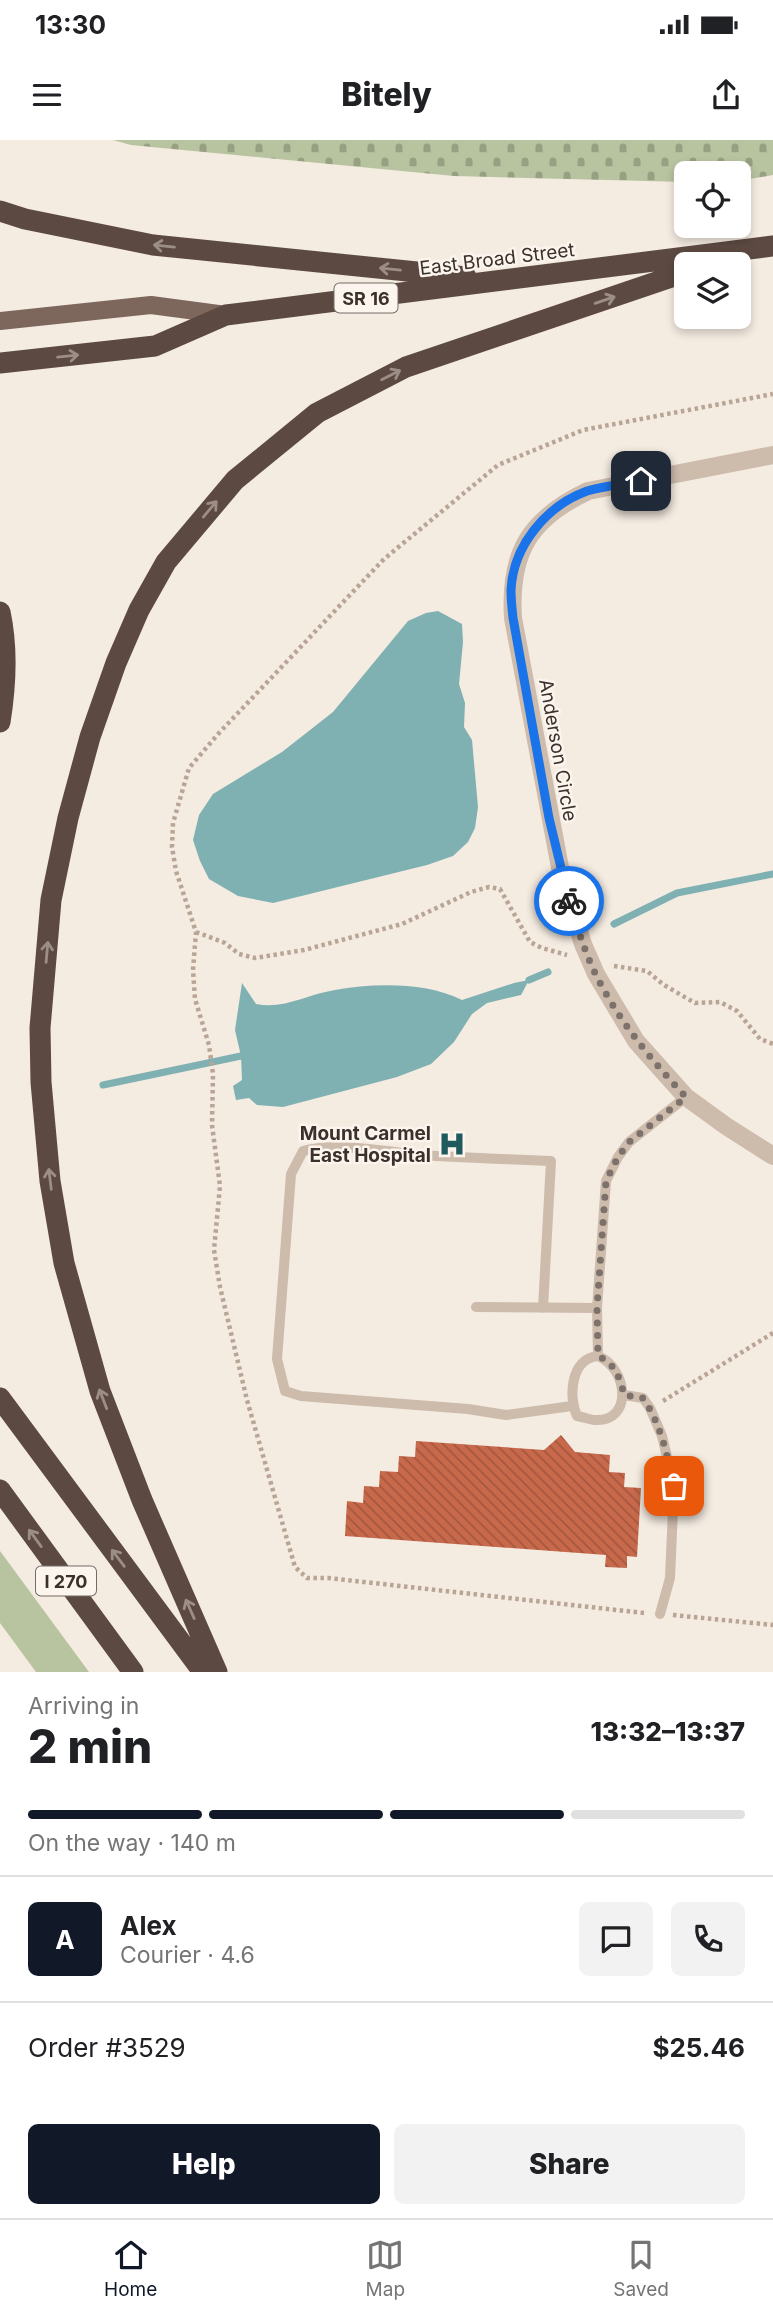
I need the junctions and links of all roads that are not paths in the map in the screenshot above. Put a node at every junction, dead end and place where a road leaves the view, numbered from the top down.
1 (0, 211) edge
2 (764, 247) edge
3 (674, 276) edge
4 (507, 281) junction
5 (226, 315) junction
6 (0, 321) edge
7 (0, 363) edge
8 (773, 455) edge
9 (0, 612) edge
10 (0, 722) edge
11 (686, 1097) junction
12 (773, 1156) edge
13 (476, 1307) dead end
14 (543, 1308) junction
15 (597, 1308) junction
16 (598, 1356) junction
17 (624, 1395) junction
18 (0, 1398) edge
19 (572, 1406) junction
20 (0, 1490) edge
21 (660, 1614) road end
22 (133, 1672) edge
23 (203, 1672) edge
24 (217, 1672) edge

4 -> 1 highway
2 - 4 highway, East Broad Street / SR 16
24 -> 3 highway
4 - 5 highway, East Broad Street / SR 16
5 - 6 main road, East Broad Street / SR 16
7 -> 5 highway, East Broad Street / SR 16
8 - 11 street, Anderson Circle
9 - 10 highway
11 - 12 street, Anderson Circle
11 - 15 lane
13 - 14 lane
14 - 15 lane
14 - 19 lane
15 - 16 lane
16 - 17 lane
16 - 19 lane
17 - 19 lane
17 - 21 lane
23 -> 18 highway
22 -> 20 highway, I 270

